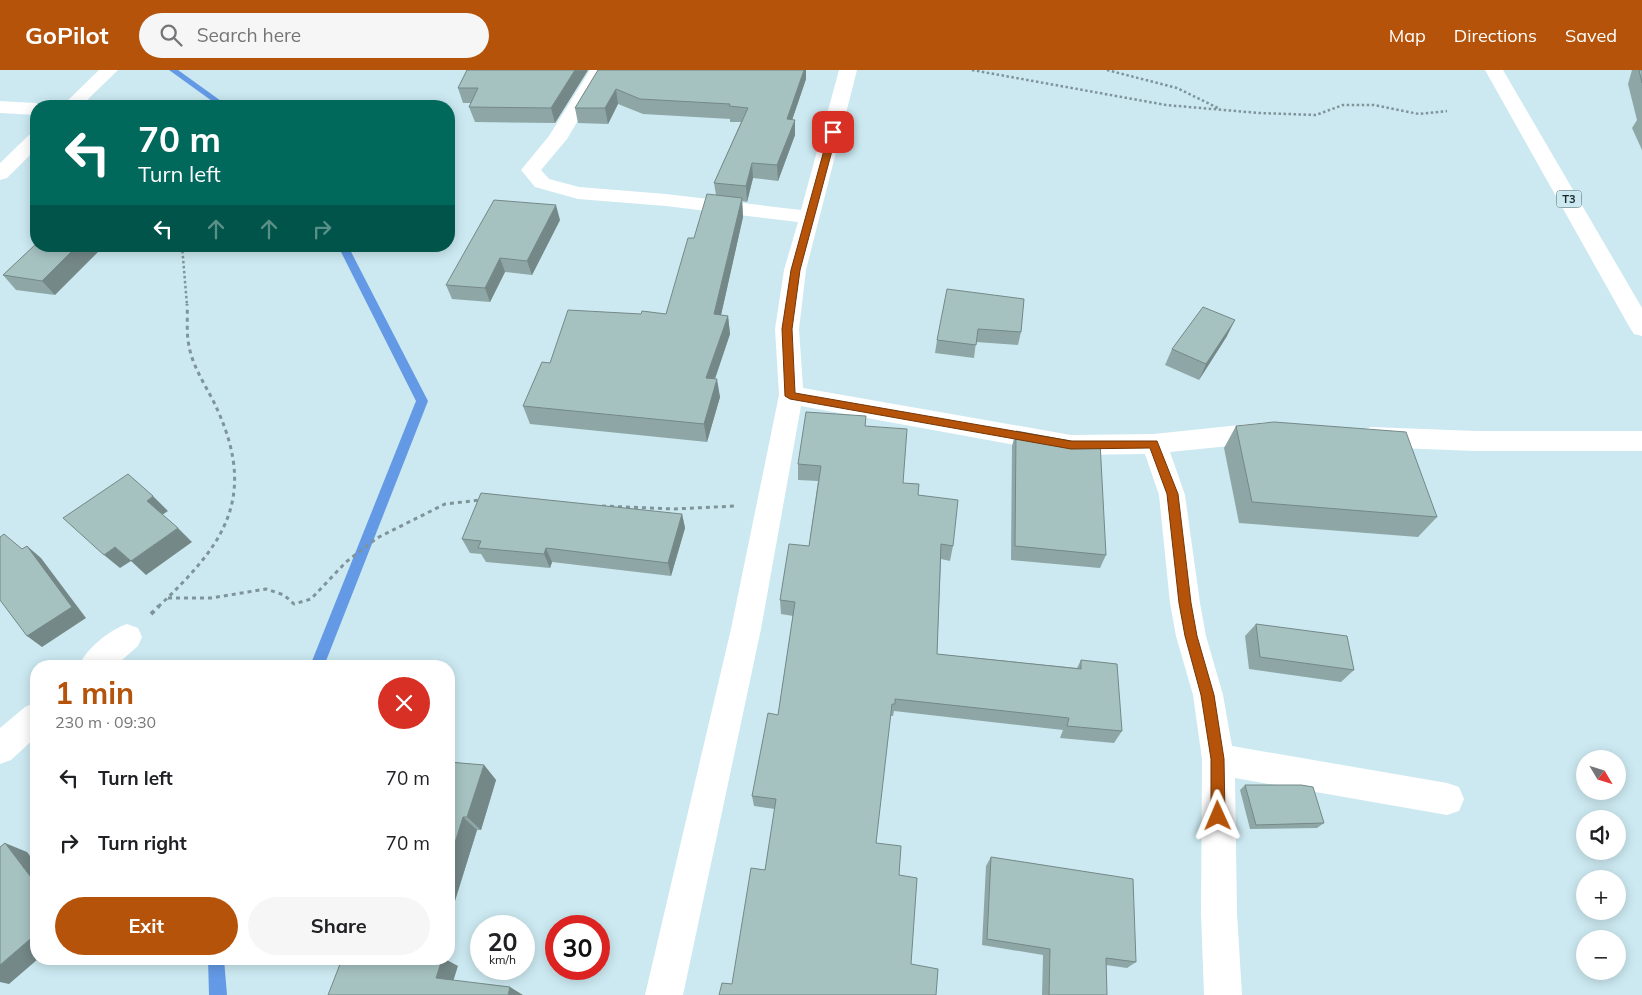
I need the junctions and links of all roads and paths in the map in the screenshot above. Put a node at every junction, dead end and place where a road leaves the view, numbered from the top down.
1 (599, 70) edge
2 (848, 70) edge
3 (972, 70) edge
4 (1107, 70) edge
5 (1494, 70) edge
6 (103, 75) edge
7 (77, 100) edge
8 (0, 107) edge
9 (30, 109) edge
10 (1221, 110) junction
11 (1447, 111) dead end
12 (30, 146) edge
13 (0, 174) edge
14 (809, 216) junction
15 (182, 252) edge
16 (1642, 328) edge
17 (790, 396) junction
18 (1292, 433) edge
19 (1348, 436) edge
20 (1642, 441) edge
21 (1154, 444) junction
22 (484, 500) edge
23 (770, 505) junction
24 (598, 506) edge
25 (168, 598) junction
26 (127, 637) joint
27 (101, 660) edge
28 (30, 722) edge
29 (0, 749) edge
30 (1218, 759) junction
31 (1448, 799) dead end
32 (664, 995) edge
33 (1224, 995) edge

1 - 14 main road
2 - 14 main road
3 - 10 path
4 - 10 path
5 - 16 main road, T3
6 - 7 main road
8 - 9 main road
10 - 11 path
12 - 13 main road
14 - 17 main road
15 - 25 path
17 - 21 main road
17 - 23 main road
18 - 21 main road
19 - 20 main road
21 - 30 main road
22 - 25 path
23 - 24 path
23 - 32 main road
25 - 26 path
26 - 27 main road
28 - 29 main road
30 - 31 main road
30 - 33 main road

